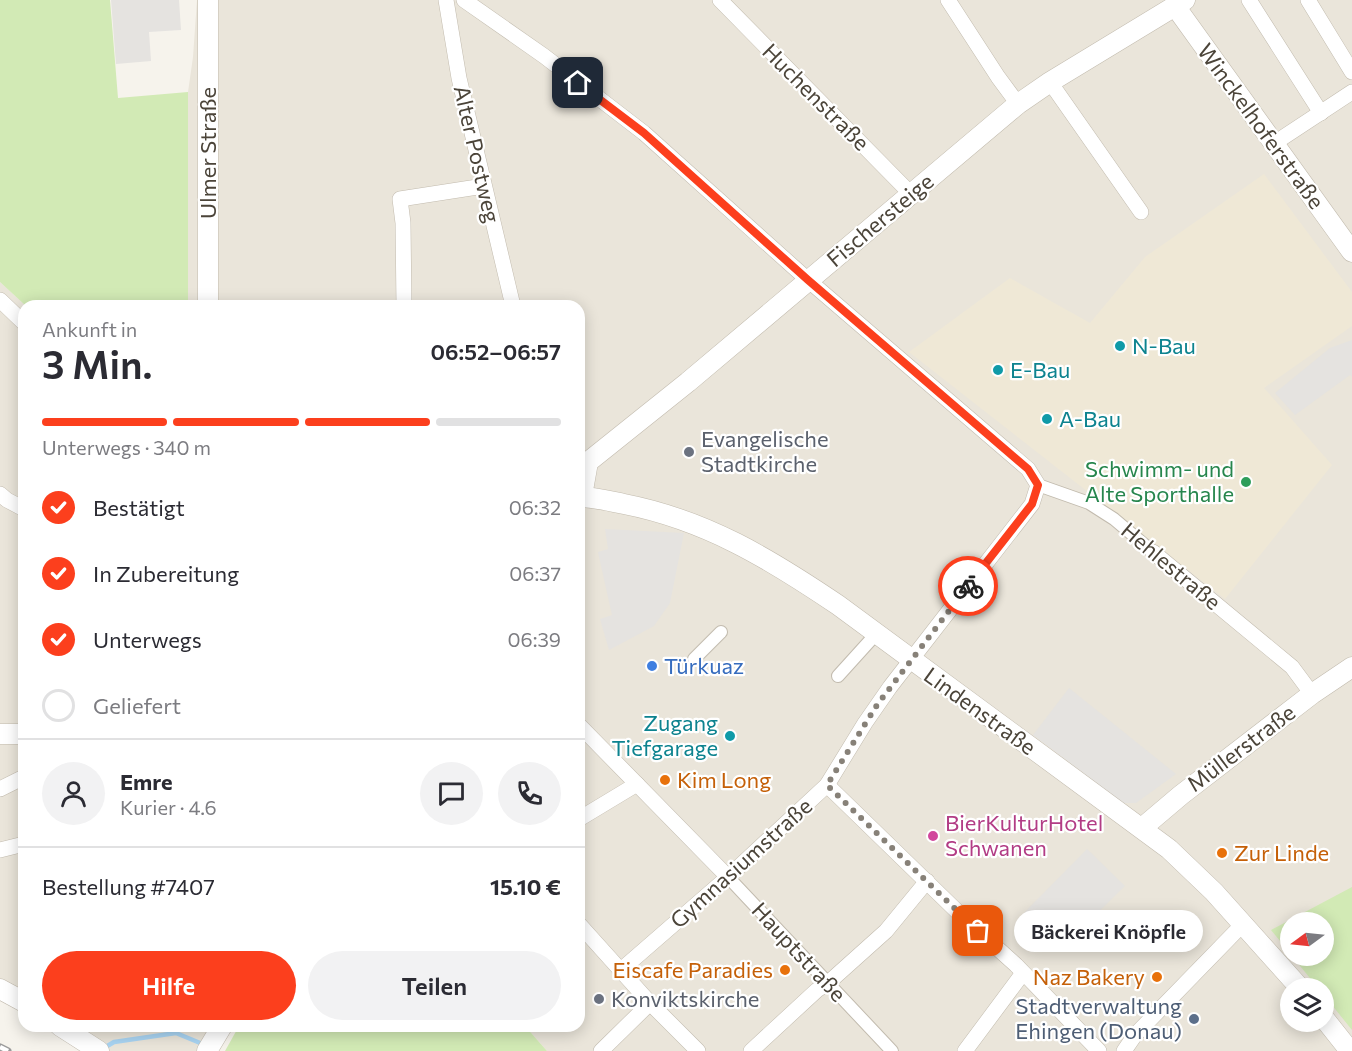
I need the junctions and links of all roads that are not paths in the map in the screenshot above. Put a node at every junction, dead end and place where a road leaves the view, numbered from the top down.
1 (208, 0) edge
2 (446, 0) edge
3 (464, 0) edge
4 (720, 0) edge
5 (948, 0) edge
6 (1249, 0) edge
7 (1308, 0) edge
8 (1176, 2) edge
9 (1352, 72) edge
10 (1050, 82) junction
11 (1352, 92) edge
12 (1018, 104) junction
13 (1321, 113) junction
14 (1273, 144) junction
15 (484, 186) junction
16 (911, 194) junction
17 (1141, 212) dead end
18 (1346, 232) edge
19 (1352, 252) edge
20 (808, 280) junction
21 (0, 300) edge
22 (208, 300) edge
23 (404, 300) edge
24 (512, 300) edge
25 (18, 317) edge
26 (585, 458) edge
27 (1038, 485) junction
28 (0, 494) edge
29 (585, 497) edge
30 (18, 506) edge
31 (1154, 552) joint
32 (721, 632) dead end
33 (876, 634) junction
34 (694, 659) dead end
35 (912, 661) junction
36 (1350, 675) edge
37 (838, 676) dead end
38 (1312, 694) junction
39 (585, 730) edge
40 (0, 734) edge
41 (18, 734) edge
42 (18, 780) edge
43 (637, 784) junction
44 (827, 785) junction
45 (0, 789) edge
46 (585, 815) edge
47 (1142, 828) junction
48 (18, 846) edge
49 (0, 850) edge
50 (728, 877) junction
51 (927, 881) junction
52 (1243, 924) junction
53 (585, 931) edge
54 (621, 970) junction
55 (1023, 973) junction
56 (1291, 978) edge
57 (828, 983) junction
58 (0, 988) edge
59 (18, 998) edge
60 (650, 1003) junction
61 (1334, 1031) edge
62 (69, 1032) edge
63 (219, 1032) edge
64 (99, 1051) edge
65 (207, 1051) edge
66 (601, 1051) edge
67 (698, 1051) edge
68 (751, 1051) edge
69 (892, 1051) edge
70 (965, 1051) edge
71 (1099, 1051) edge
72 (1124, 1051) edge
73 (1350, 1051) edge

1 - 22 street, Ulmer Straße
2 - 15 street, Alter Postweg
3 - 20 street
4 - 16 street, Huchenstraße
5 - 12 street
6 - 13 street
7 - 9 street
8 - 10 street, Fischersteige
8 - 14 street, Winckelhoferstraße
10 - 12 street, Fischersteige
10 - 17 street
11 - 13 street
12 - 16 street, Fischersteige
13 - 14 street
14 - 18 street, Winckelhoferstraße
15 - 23 street
15 - 24 street, Alter Postweg
16 - 20 street, Fischersteige
18 - 19 street, Winckelhoferstraße
20 - 26 street, Fischersteige
20 - 27 street
21 - 25 street
27 - 31 street, Hehlestraße
27 - 35 street, Gymnasiumstraße
28 - 30 street
29 - 33 street, Lindenstraße
31 - 38 street, Hehlestraße
32 - 34 street
33 - 35 street, Lindenstraße
33 - 37 street
35 - 44 street, Gymnasiumstraße
35 - 47 street, Lindenstraße
36 - 38 street, Müllerstraße
38 - 47 street, Müllerstraße
39 - 43 street, Hauptstraße
40 - 41 street
42 - 45 street
43 - 46 street
43 - 50 street, Hauptstraße
44 - 50 street, Gymnasiumstraße
44 - 51 street
47 - 52 street, Lindenstraße
48 - 49 street
50 - 54 street, Gymnasiumstraße
50 - 57 street, Hauptstraße
51 - 55 street
51 - 57 street
52 - 56 street, Lindenstraße
52 - 72 street
53 - 54 street
54 - 60 street
55 - 70 street
55 - 71 street
57 - 68 street
57 - 69 street, Hauptstraße
58 - 59 street
60 - 66 street
60 - 67 street
61 - 73 street
62 - 64 street
63 - 65 street

